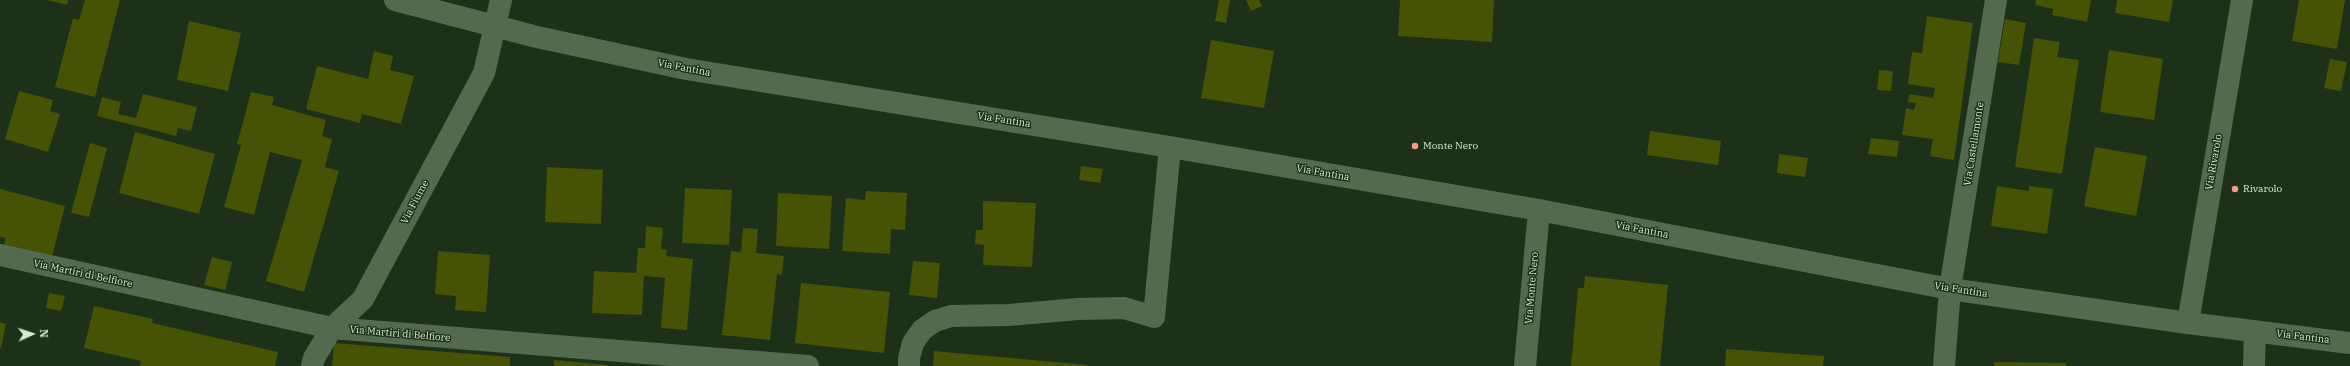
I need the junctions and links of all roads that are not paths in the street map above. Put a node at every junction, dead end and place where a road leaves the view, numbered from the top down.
1 (394, 0) edge
2 (501, 0) edge
3 (1996, 0) edge
4 (2242, 0) edge
5 (495, 25) junction
6 (1170, 147) junction
7 (1539, 210) junction
8 (0, 255) edge
9 (1950, 288) junction
10 (2188, 324) junction
11 (332, 328) junction
12 (2255, 331) junction
13 (2350, 343) edge
14 (312, 366) edge
15 (808, 366) edge
16 (909, 366) edge
17 (1525, 366) edge
18 (1944, 366) edge
19 (2254, 366) edge

1 - 5 street, Via Fantina
2 - 5 street, Via Fiume
3 - 9 street, Via Castellamonte
4 - 10 street, Via Rivarolo
5 - 6 street, Via Fantina
5 - 11 street, Via Fiume
6 - 7 street, Via Fantina
6 - 16 street
7 - 9 street, Via Fantina
7 - 17 street, Via Monte Nero
8 - 11 street, Via Martiri di Belfiore
9 - 10 street, Via Fantina
9 - 18 street, Via Castellamonte
10 - 12 street, Via Fantina
11 - 14 street, Via Fiume
11 - 15 street, Via Martiri di Belfiore
12 - 13 street, Via Fantina
12 - 19 street

